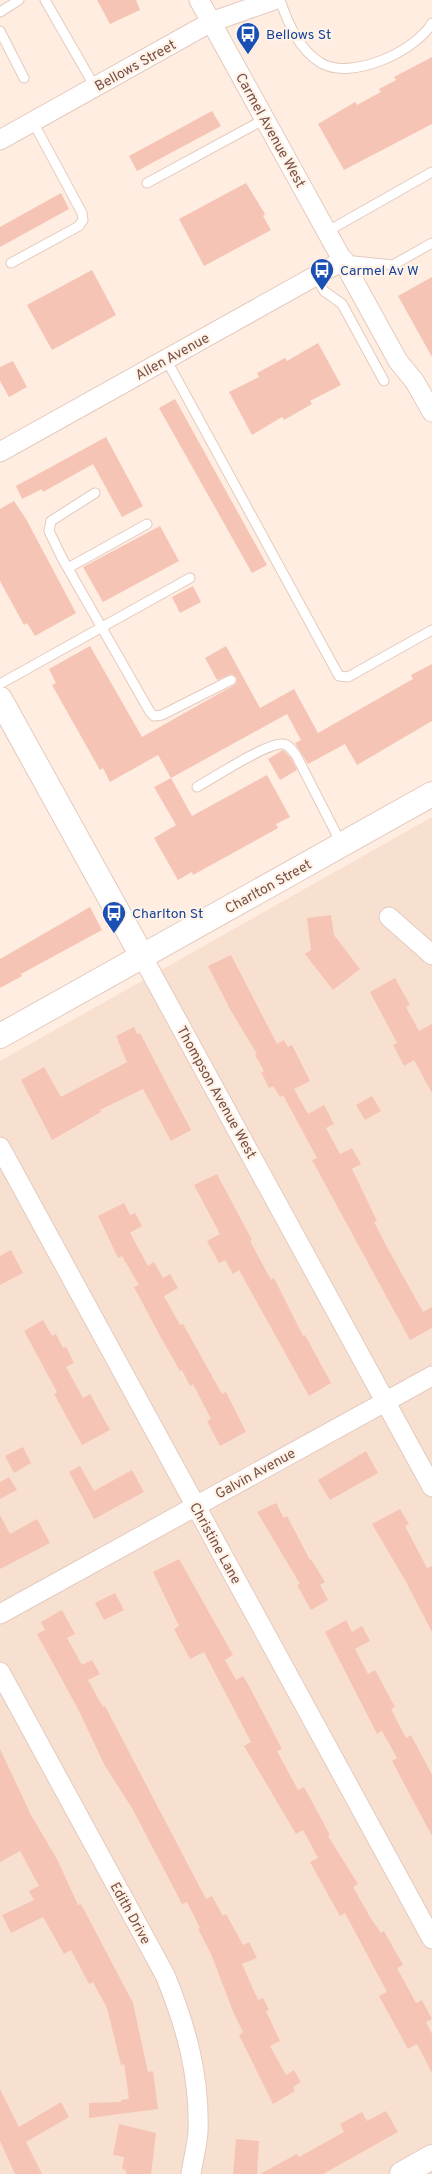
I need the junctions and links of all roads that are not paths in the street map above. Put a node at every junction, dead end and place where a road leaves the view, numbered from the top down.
1 (18, 0) edge
2 (45, 0) edge
3 (199, 0) edge
4 (274, 0) edge
5 (280, 0) edge
6 (0, 12) edge
7 (211, 22) junction
8 (432, 23) edge
9 (0, 32) edge
10 (24, 78) dead end
11 (95, 87) junction
12 (265, 119) junction
13 (33, 122) junction
14 (0, 140) edge
15 (432, 172) edge
16 (147, 183) dead end
17 (328, 231) junction
18 (432, 243) edge
19 (344, 260) junction
20 (12, 263) dead end
21 (314, 276) junction
22 (166, 359) junction
23 (384, 380) dead end
24 (432, 412) edge
25 (0, 452) edge
26 (95, 494) dead end
27 (147, 524) dead end
28 (68, 568) junction
29 (190, 578) dead end
30 (102, 627) junction
31 (432, 630) edge
32 (231, 680) dead end
33 (0, 684) edge
34 (0, 699) edge
35 (197, 787) dead end
36 (432, 794) edge
37 (342, 845) junction
38 (389, 917) dead end
39 (432, 955) edge
40 (142, 956) junction
41 (0, 1036) edge
42 (0, 1147) edge
43 (432, 1376) edge
44 (385, 1402) junction
45 (432, 1487) edge
46 (196, 1506) junction
47 (0, 1614) edge
48 (0, 1672) edge
49 (432, 1938) edge
50 (432, 2157) edge
51 (191, 2174) edge
52 (402, 2174) edge

1 - 6 lane
2 - 11 lane
3 - 7 street, Carmel Avenue West
4 - 7 street, Bellows Street
5 - 8 lane
7 - 11 street, Bellows Street
7 - 12 street, Carmel Avenue West
9 - 10 lane
11 - 13 street, Bellows Street
12 - 16 lane
12 - 17 street, Carmel Avenue West
13 - 14 street, Bellows Street
13 - 20 lane
15 - 17 lane
17 - 19 street, Carmel Avenue West
18 - 19 lane
19 - 21 street, Allen Avenue
19 - 24 street, Carmel Avenue West
21 - 22 street, Allen Avenue
21 - 23 lane
22 - 25 street, Allen Avenue
22 - 31 lane
26 - 28 lane
27 - 28 lane
28 - 30 lane
29 - 30 lane
30 - 32 lane
30 - 33 lane
34 - 40 street, Thompson Avenue West
35 - 37 lane
36 - 37 street, Charlton Street
37 - 40 street, Charlton Street
38 - 39 street
40 - 41 street, Charlton Street
40 - 44 street, Thompson Avenue West
42 - 46 street, Christine Lane
43 - 44 street, Galvin Avenue
44 - 45 street, Thompson Avenue West
44 - 46 street, Galvin Avenue
46 - 47 street, Galvin Avenue
46 - 49 street, Christine Lane
48 - 51 street, Edith Drive
50 - 52 street

